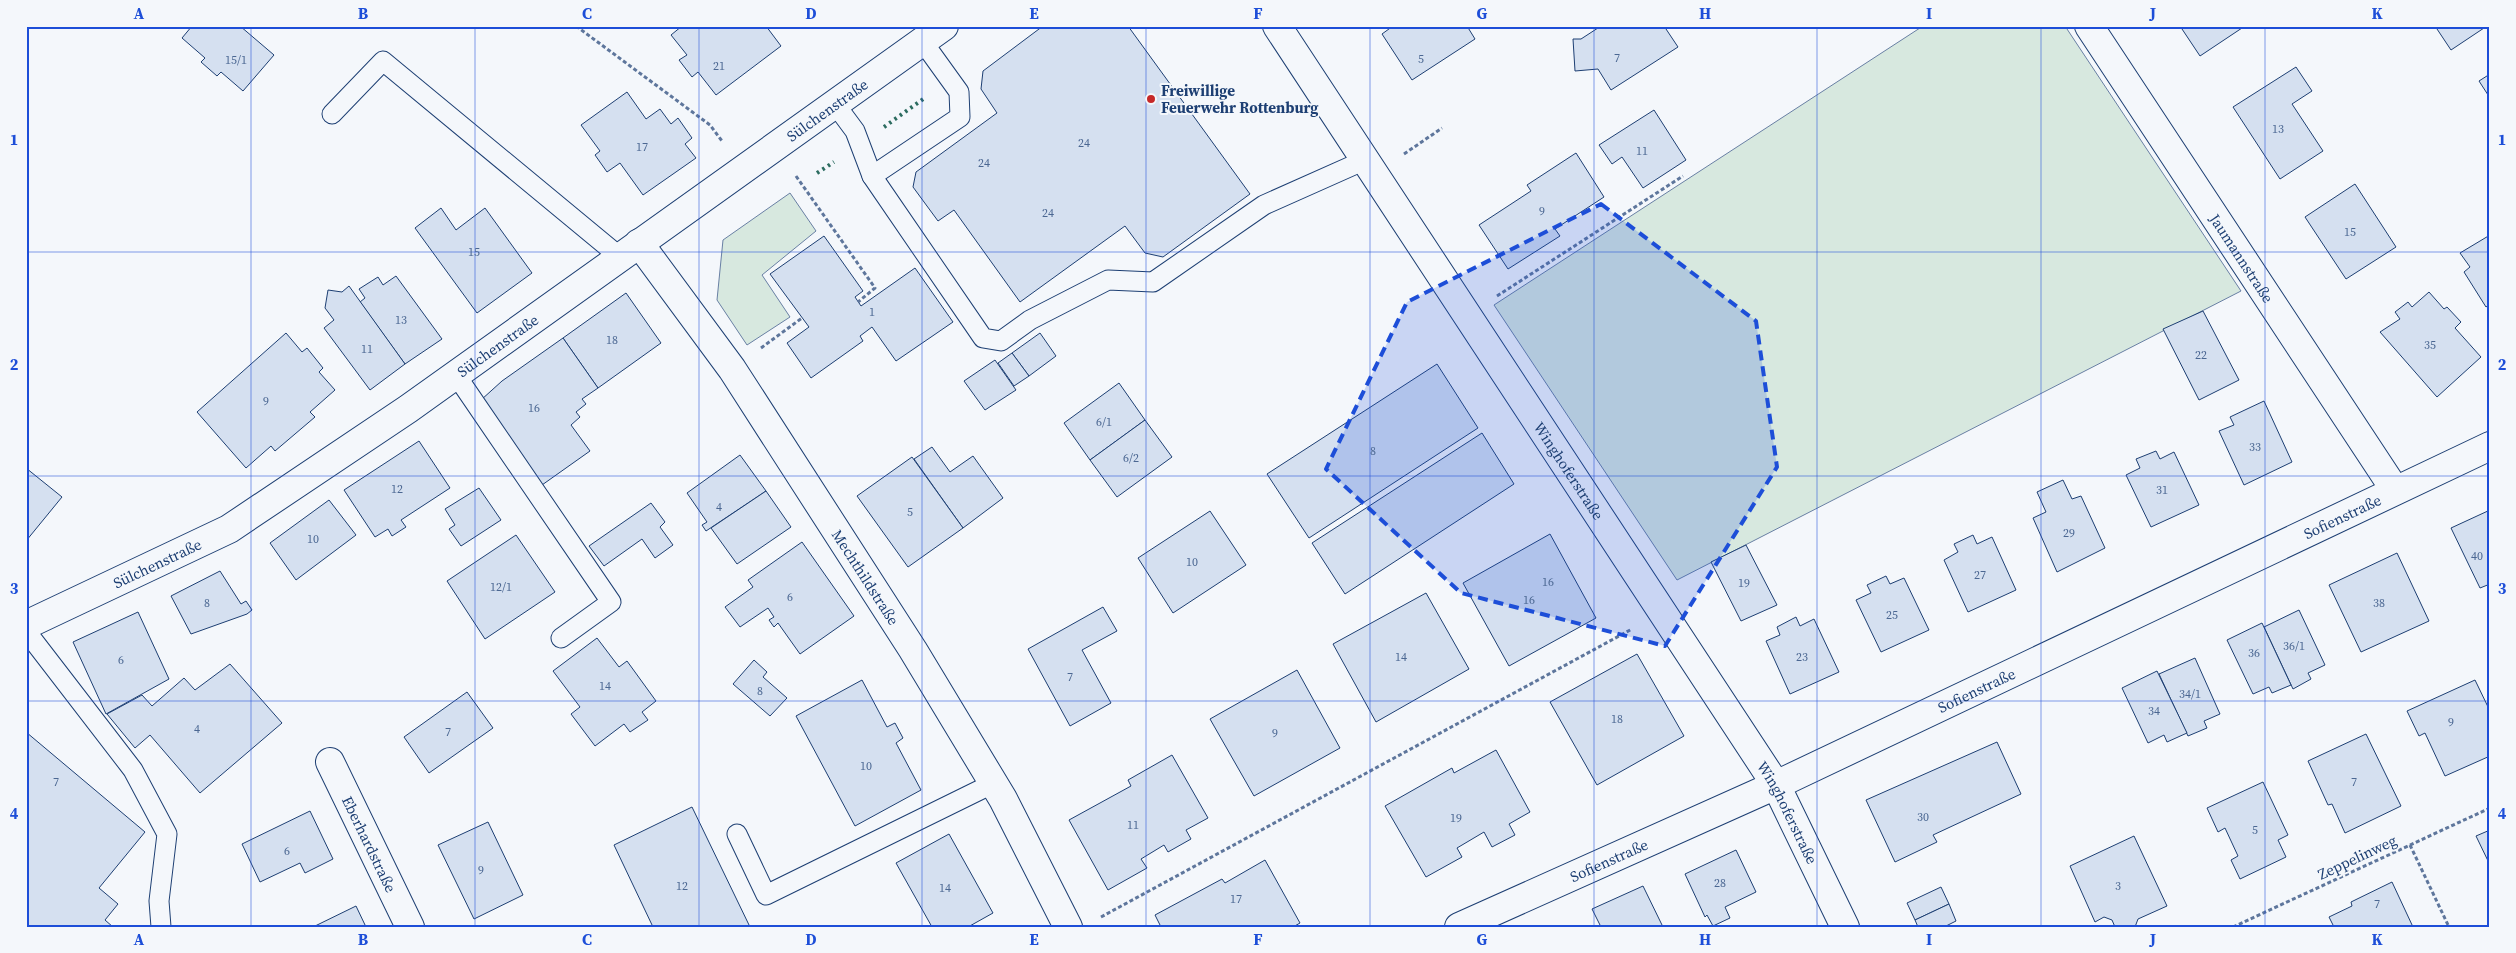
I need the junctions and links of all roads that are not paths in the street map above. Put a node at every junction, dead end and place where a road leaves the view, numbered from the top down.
1 (1276, 26) edge
2 (2089, 26) edge
3 (934, 34) edge
4 (835, 104) junction
5 (332, 114) dead end
6 (1370, 167) junction
7 (872, 176) junction
8 (630, 250) junction
9 (456, 375) junction
10 (2490, 446) edge
11 (2395, 490) junction
12 (26, 626) edge
13 (26, 632) edge
14 (561, 638) dead end
15 (330, 762) dead end
16 (994, 784) junction
17 (1776, 785) junction
18 (738, 834) dead end
19 (1080, 924) edge
20 (161, 927) edge
21 (410, 927) edge
22 (1459, 927) edge
23 (1845, 927) edge

1 - 6 street, Winghoferstraße
2 - 11 street, Jaumannstraße
3 - 4 street, Sülchenstraße
3 - 7 lane
4 - 7 lane
4 - 8 street, Sülchenstraße
5 - 8 lane
6 - 7 lane
6 - 17 street, Winghoferstraße
8 - 9 street, Sülchenstraße
8 - 16 street, Mechthildstraße
9 - 12 street, Sülchenstraße
9 - 14 lane
10 - 11 street, Sofienstraße
11 - 17 street, Sofienstraße
13 - 20 lane
15 - 21 street, Eberhardstraße
16 - 18 lane
16 - 19 street, Mechthildstraße
17 - 22 street, Sofienstraße
17 - 23 street, Winghoferstraße

